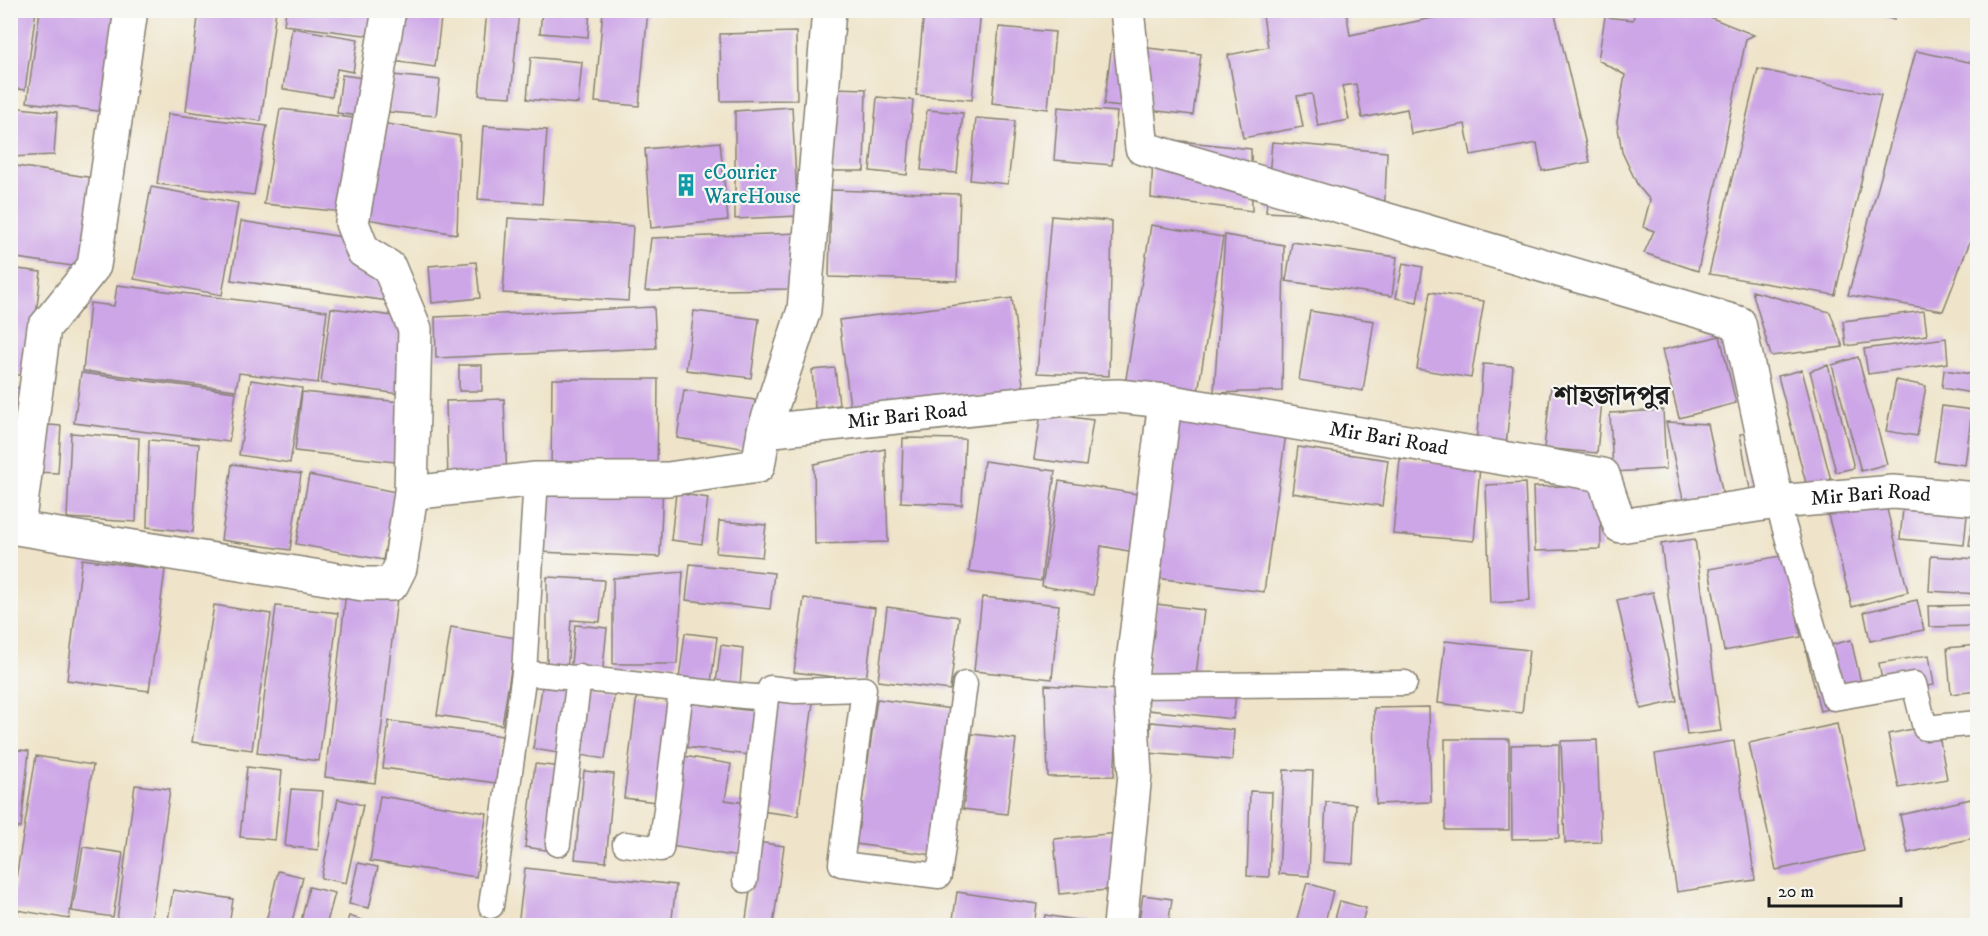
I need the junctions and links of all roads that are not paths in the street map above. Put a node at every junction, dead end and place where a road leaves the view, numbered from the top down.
1 (131, 10) edge
2 (389, 10) edge
3 (829, 10) edge
4 (1127, 10) edge
5 (1165, 401) junction
6 (764, 431) junction
7 (536, 479) junction
8 (411, 493) junction
9 (1977, 499) edge
10 (1778, 502) junction
11 (14, 527) edge
12 (524, 673) junction
13 (579, 677) junction
14 (1406, 683) dead end
15 (964, 684) dead end
16 (1130, 686) junction
17 (681, 691) junction
18 (766, 698) junction
19 (1977, 723) edge
20 (558, 844) dead end
21 (625, 844) dead end
22 (745, 880) dead end
23 (491, 906) dead end
24 (1120, 926) edge

1 - 11 street
2 - 8 street
3 - 6 street
4 - 10 street
5 - 6 street, Mir Bari Road
5 - 10 street, Mir Bari Road
5 - 16 street
6 - 7 street
7 - 8 street
7 - 12 lane
8 - 11 street
9 - 10 street, Mir Bari Road
10 - 19 lane
12 - 13 lane
12 - 23 lane
13 - 17 lane
13 - 20 lane
14 - 16 lane
15 - 18 lane
16 - 24 street
17 - 18 lane
17 - 21 lane
18 - 22 lane

